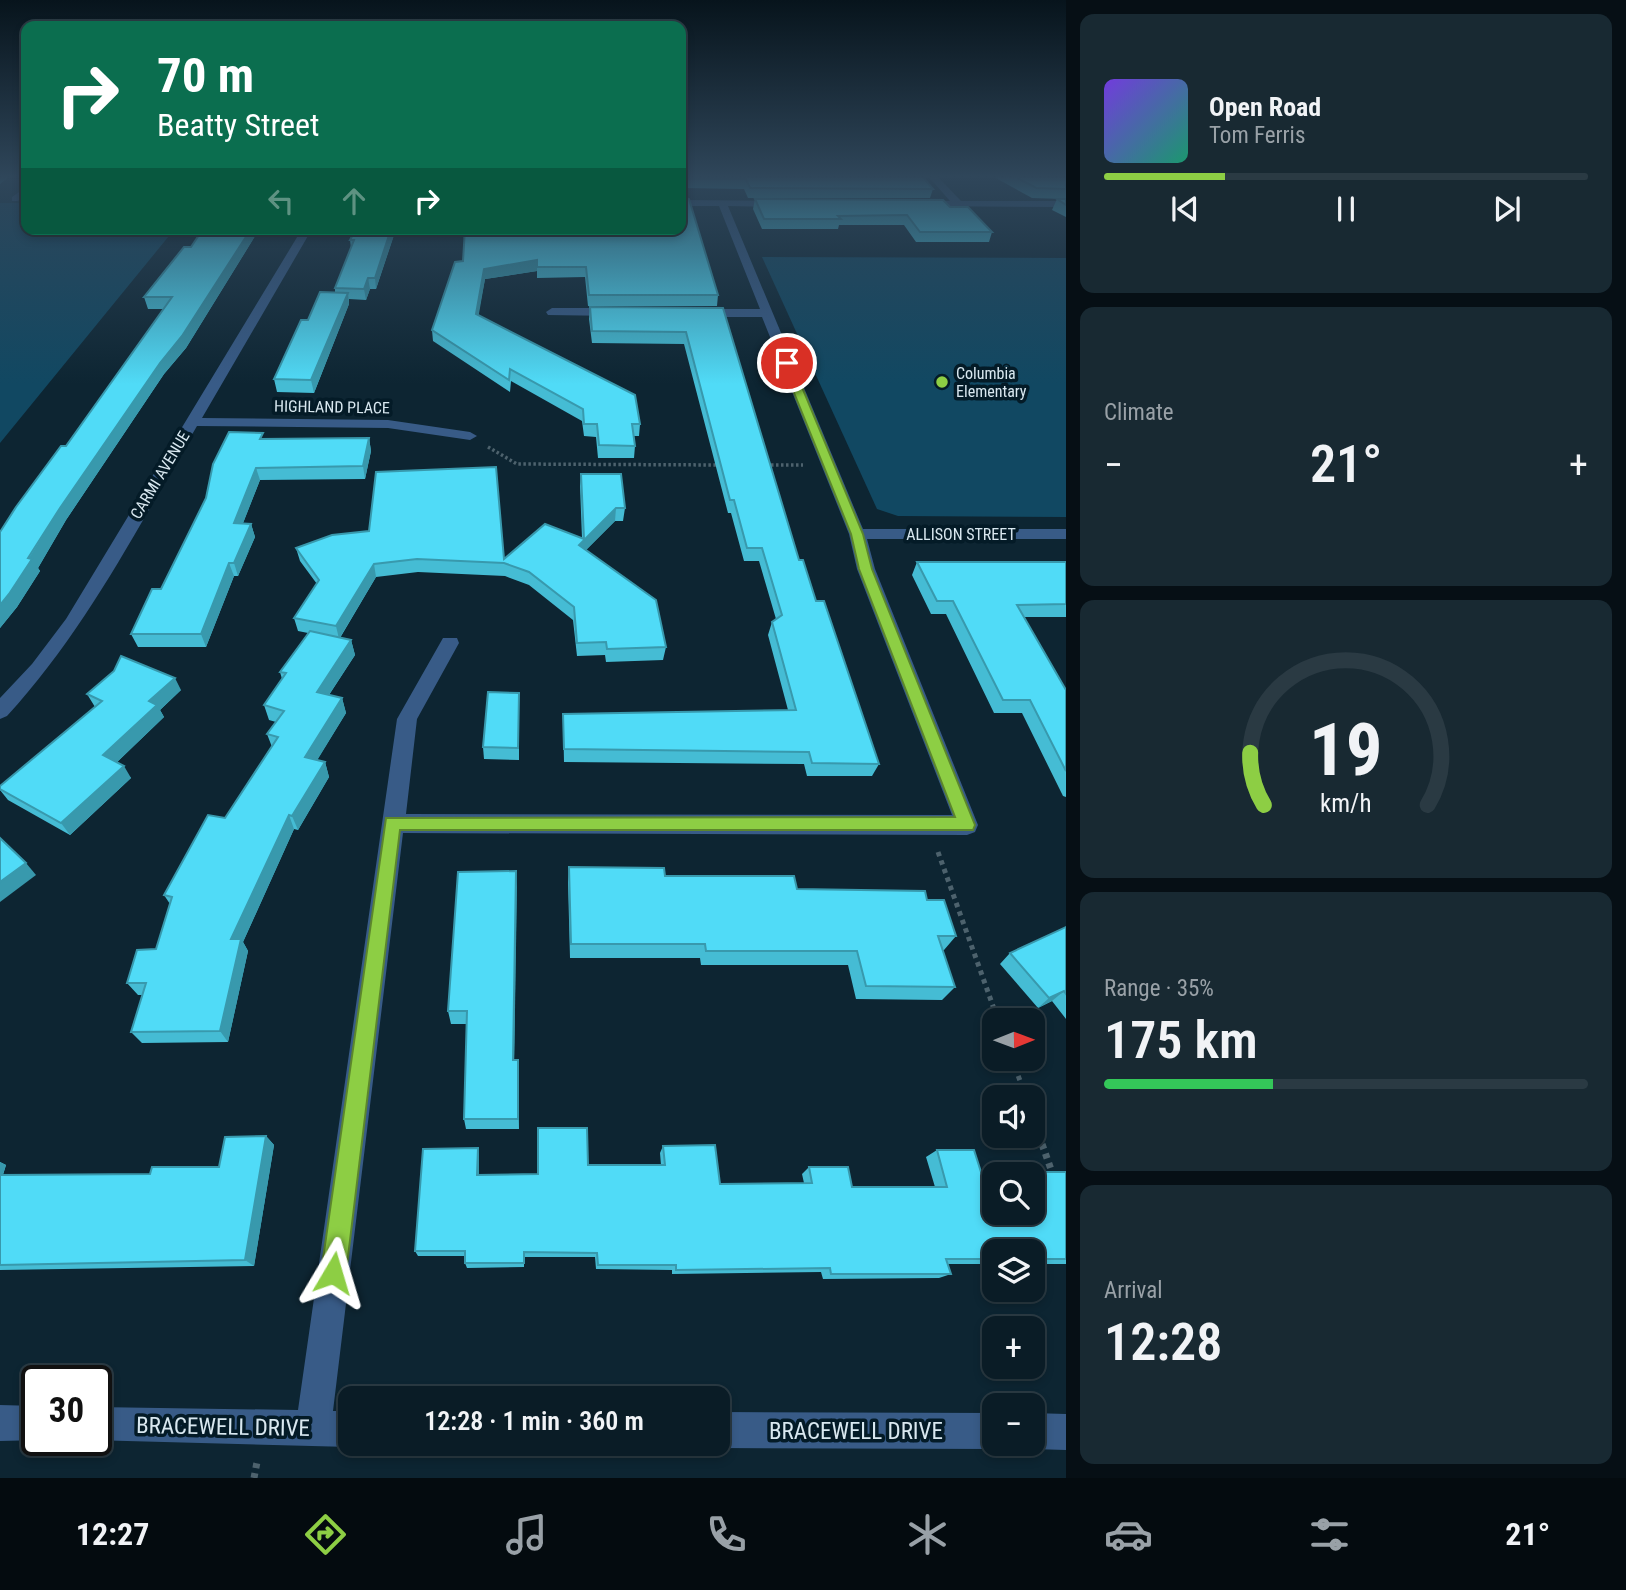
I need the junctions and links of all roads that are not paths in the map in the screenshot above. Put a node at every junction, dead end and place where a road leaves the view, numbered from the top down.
1 (297, 246) edge
2 (740, 246) edge
3 (552, 312) dead end
4 (632, 313) edge
5 (686, 313) edge
6 (767, 313) junction
7 (192, 422) junction
8 (470, 436) road end
9 (857, 534) junction
10 (1066, 534) edge
11 (450, 643) dead end
12 (0, 711) edge
13 (392, 823) junction
14 (0, 1423) edge
15 (21, 1424) edge
16 (112, 1425) edge
17 (313, 1428) junction
18 (338, 1429) edge
19 (730, 1430) edge
20 (982, 1431) edge
21 (1045, 1432) edge
22 (1066, 1432) edge

1 - 7 street, CARMI AVENUE
2 - 6 street
3 - 4 street
5 - 6 street
6 - 9 street
7 - 8 street, HIGHLAND PLACE
7 - 12 street, CARMI AVENUE
9 - 10 street, ALLISON STREET
9 - 13 street
11 - 13 street
13 - 17 street
14 - 15 street
16 - 17 street, BRACEWELL DRIVE
17 - 18 street, BRACEWELL DRIVE
19 - 20 street, BRACEWELL DRIVE
21 - 22 street

